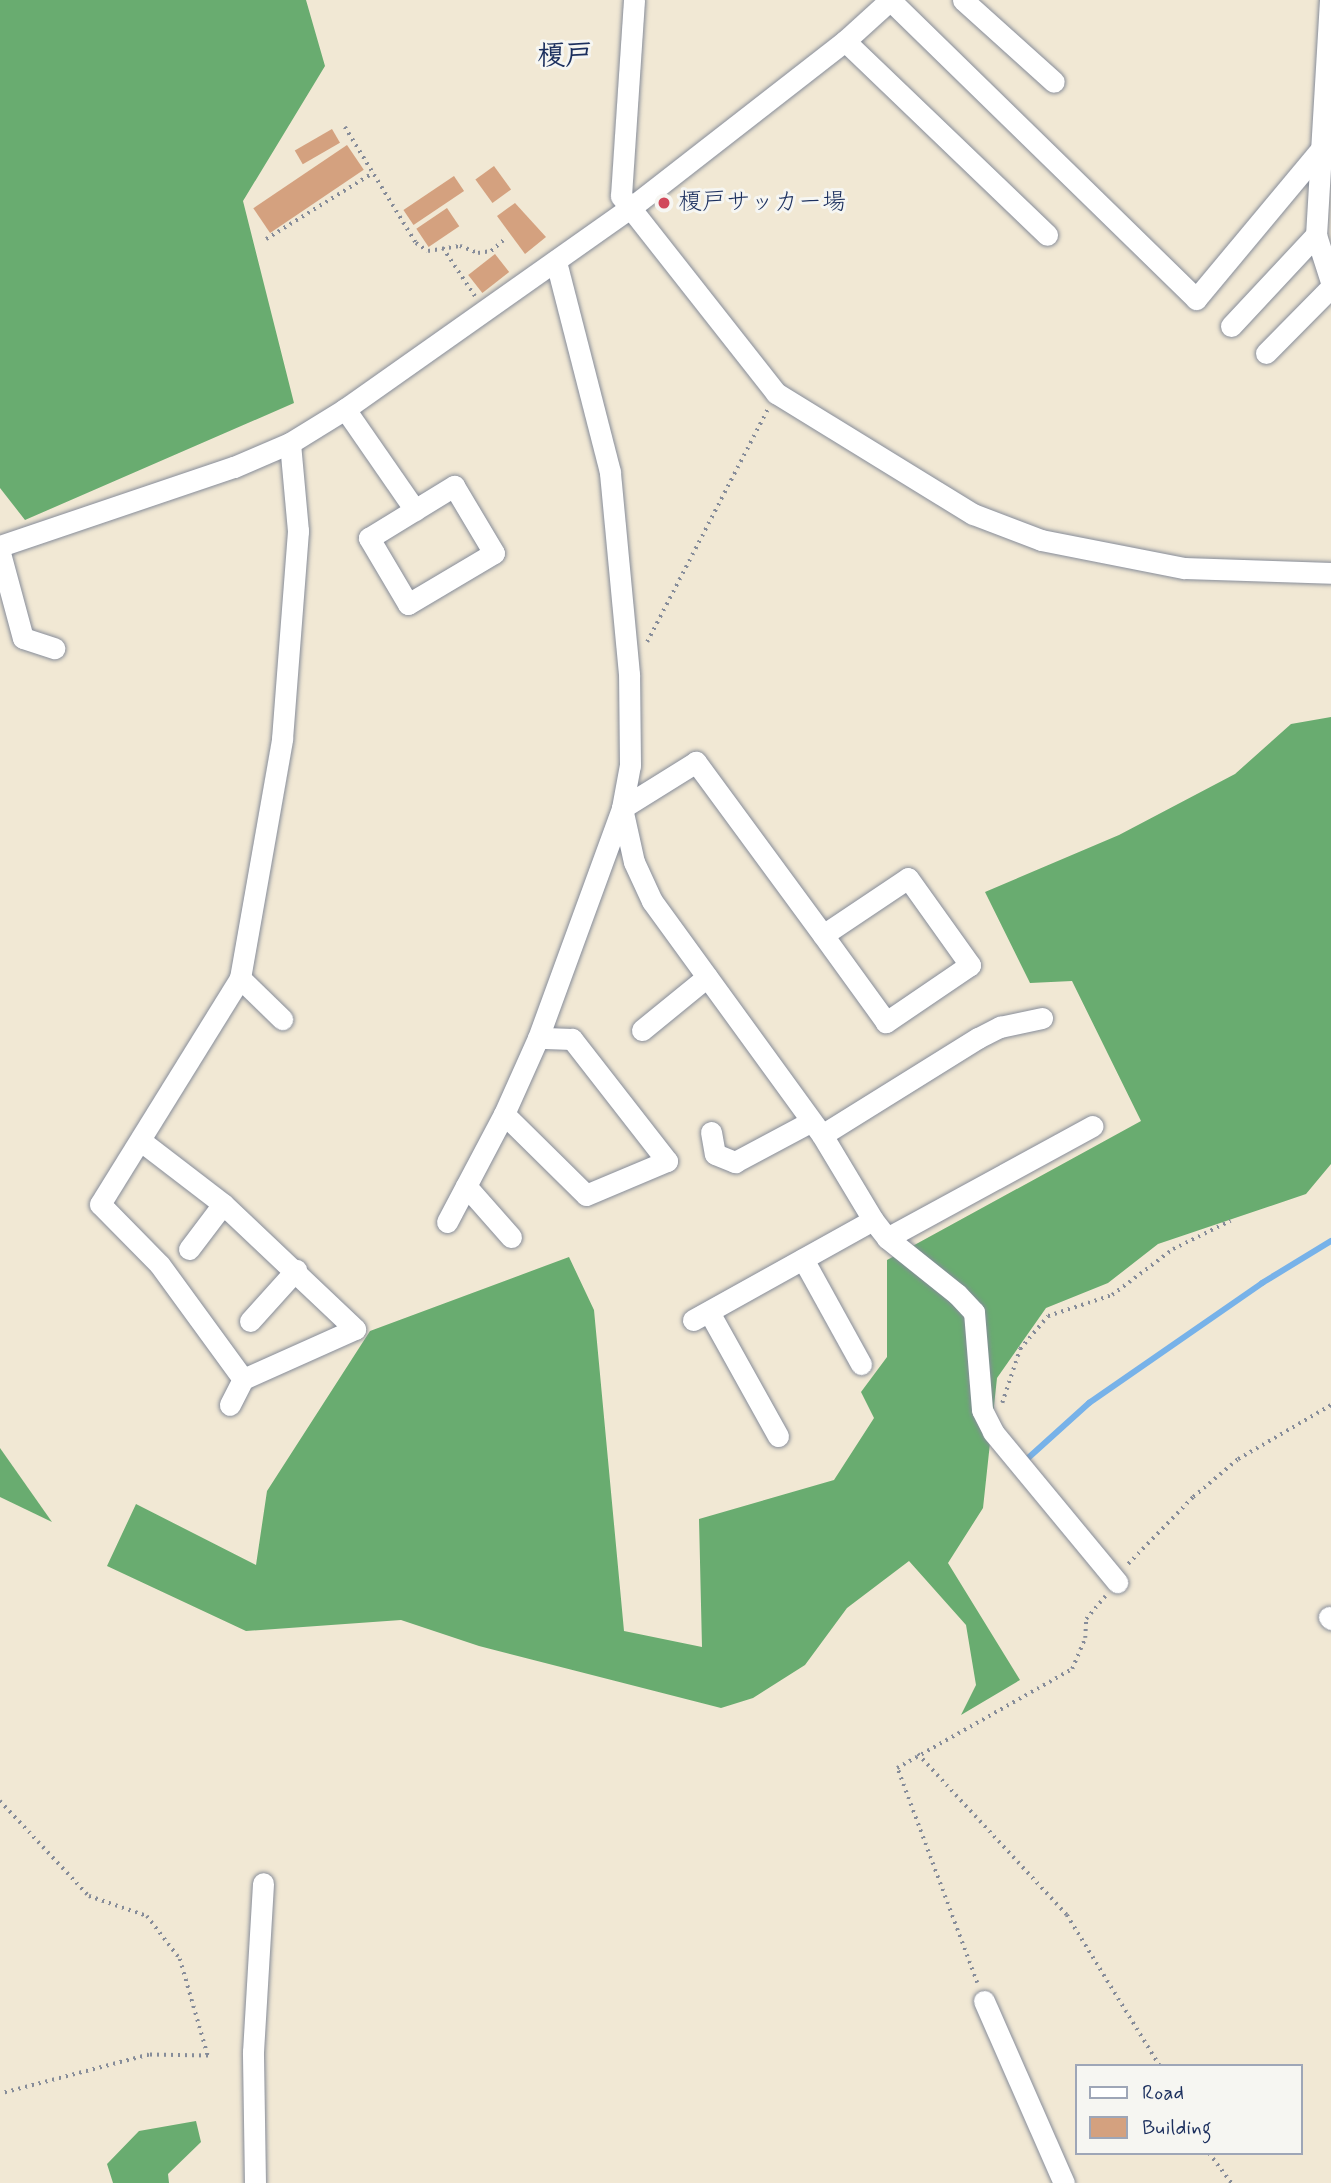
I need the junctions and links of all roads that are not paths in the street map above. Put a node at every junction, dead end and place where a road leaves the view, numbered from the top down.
1 (634, 0) edge
2 (890, 0) edge
3 (963, 0) edge
4 (1330, 0) edge
5 (845, 41) junction
6 (1054, 82) dead end
7 (1321, 149) junction
8 (629, 209) junction
9 (1047, 235) dead end
10 (1316, 235) junction
11 (556, 261) junction
12 (1331, 284) edge
13 (1231, 326) dead end
14 (1266, 353) dead end
15 (345, 409) junction
16 (290, 443) junction
17 (415, 510) junction
18 (0, 547) edge
19 (0, 553) edge
20 (1331, 573) edge
21 (54, 648) dead end
22 (622, 808) junction
23 (823, 935) junction
24 (707, 977) junction
25 (240, 978) junction
26 (1042, 1018) dead end
27 (282, 1019) dead end
28 (642, 1030) dead end
29 (538, 1038) junction
30 (504, 1114) junction
31 (1092, 1125) dead end
32 (816, 1128) junction
33 (711, 1132) dead end
34 (141, 1141) junction
35 (466, 1186) junction
36 (223, 1204) junction
37 (873, 1220) junction
38 (447, 1222) dead end
39 (511, 1237) dead end
40 (887, 1238) junction
41 (189, 1249) dead end
42 (803, 1259) junction
43 (296, 1270) junction
44 (250, 1321) dead end
45 (861, 1364) dead end
46 (243, 1379) junction
47 (230, 1405) dead end
48 (778, 1436) dead end
49 (1117, 1582) road end
50 (263, 1883) dead end
51 (984, 2001) road end
52 (255, 2183) edge
53 (1065, 2183) edge

1 - 8 street
2 - 5 street
2 - 7 street
3 - 6 street
4 - 7 street
5 - 8 street
5 - 9 street
7 - 10 street
8 - 11 street
8 - 20 street
10 - 12 street
10 - 13 street
11 - 15 street
11 - 22 street
12 - 14 street
15 - 16 street
15 - 17 street
16 - 18 street
16 - 25 street
17 - 17 street
19 - 21 street
22 - 23 street
22 - 24 street
22 - 29 street
23 - 23 street
24 - 28 street
24 - 32 street
25 - 27 street
25 - 34 street
26 - 32 street
29 - 30 street
29 - 30 street
30 - 35 street
31 - 40 street
32 - 33 street
32 - 37 street
34 - 36 street
34 - 46 street
35 - 38 street
35 - 39 street
36 - 41 street
36 - 43 street
37 - 40 street
37 - 42 street
40 - 49 street
42 - 45 street
42 - 48 street
43 - 44 street
43 - 46 street
46 - 47 street
50 - 52 street
51 - 53 street

